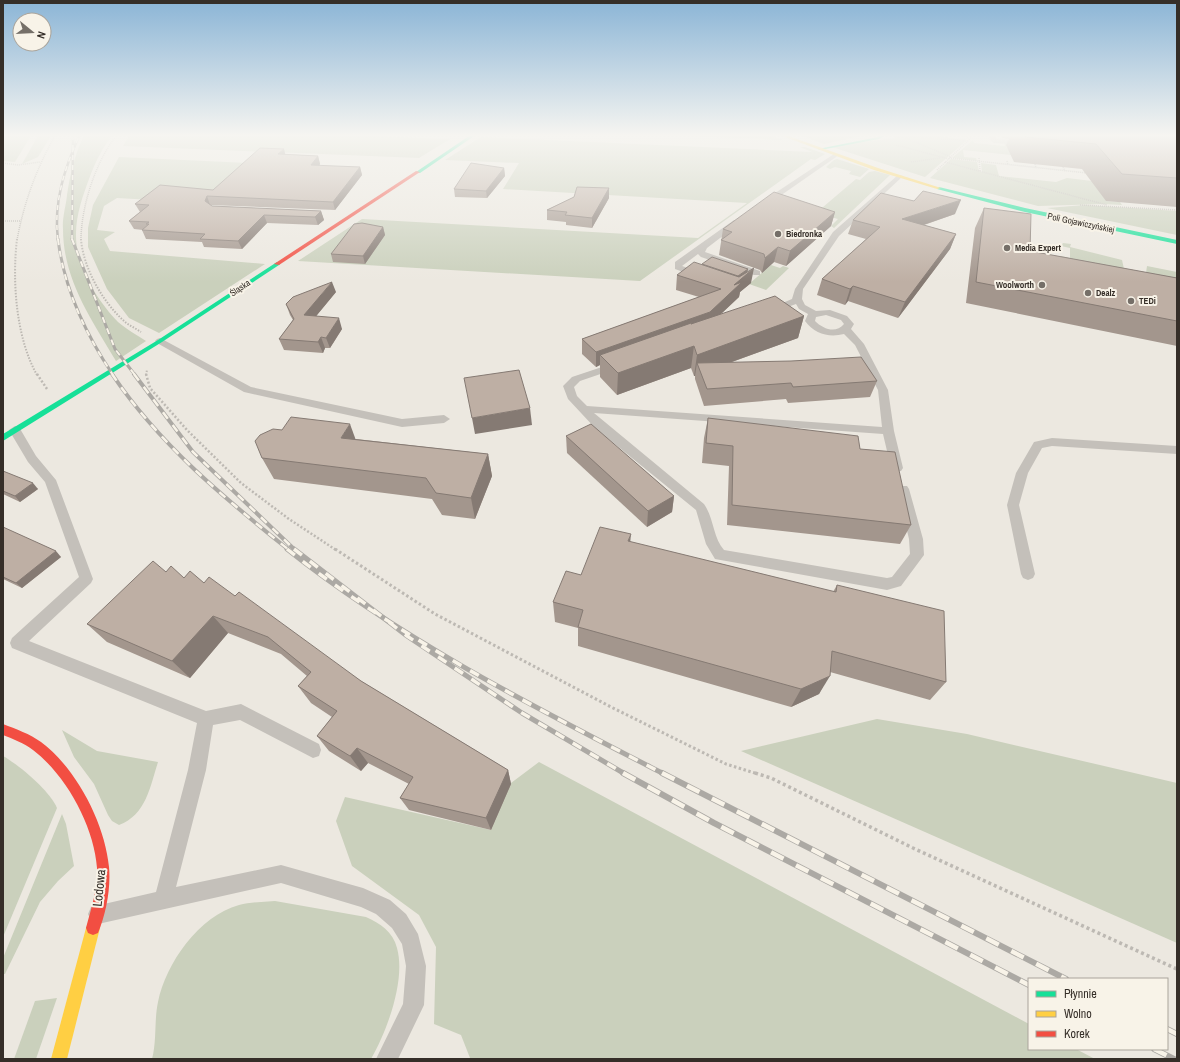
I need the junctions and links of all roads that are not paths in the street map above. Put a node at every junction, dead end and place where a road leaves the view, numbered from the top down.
1 (399, 184) edge
2 (792, 184) edge
3 (892, 184) edge
4 (927, 184) edge
5 (759, 205) edge
6 (747, 214) edge
7 (334, 215) dead end
8 (350, 216) junction
9 (1177, 242) edge
10 (702, 247) junction
11 (721, 261) junction
12 (745, 269) junction
13 (736, 276) edge
14 (746, 282) edge
15 (798, 300) junction
16 (763, 313) edge
17 (814, 314) junction
18 (845, 329) junction
19 (160, 341) junction
20 (627, 361) edge
21 (583, 409) junction
22 (444, 419) dead end
23 (888, 431) junction
24 (9, 434) edge
25 (1177, 450) edge
26 (1028, 574) dead end
27 (206, 719) junction
28 (3, 729) edge
29 (313, 750) dead end
30 (163, 900) junction
31 (96, 914) junction
32 (59, 1059) edge
33 (387, 1059) edge

1 - 8 street, Śląska
2 - 5 lane
3 - 15 lane
4 - 9 street, Poli Gojawiczyńskiej
6 - 10 lane
7 - 8 street
8 - 19 street, Śląska
10 - 11 lane
10 - 11 lane
11 - 12 lane
12 - 13 lane
12 - 14 lane
15 - 16 lane
15 - 17 lane
17 - 18 lane
17 - 18 lane
18 - 23 lane
19 - 22 lane
19 - 24 street, Śląska
20 - 21 lane
21 - 23 lane
21 - 23 lane
24 - 27 lane
25 - 26 lane
27 - 29 lane
27 - 30 lane
28 - 31 street, Lodowa
30 - 31 lane
30 - 33 lane
31 - 32 street, Lodowa

